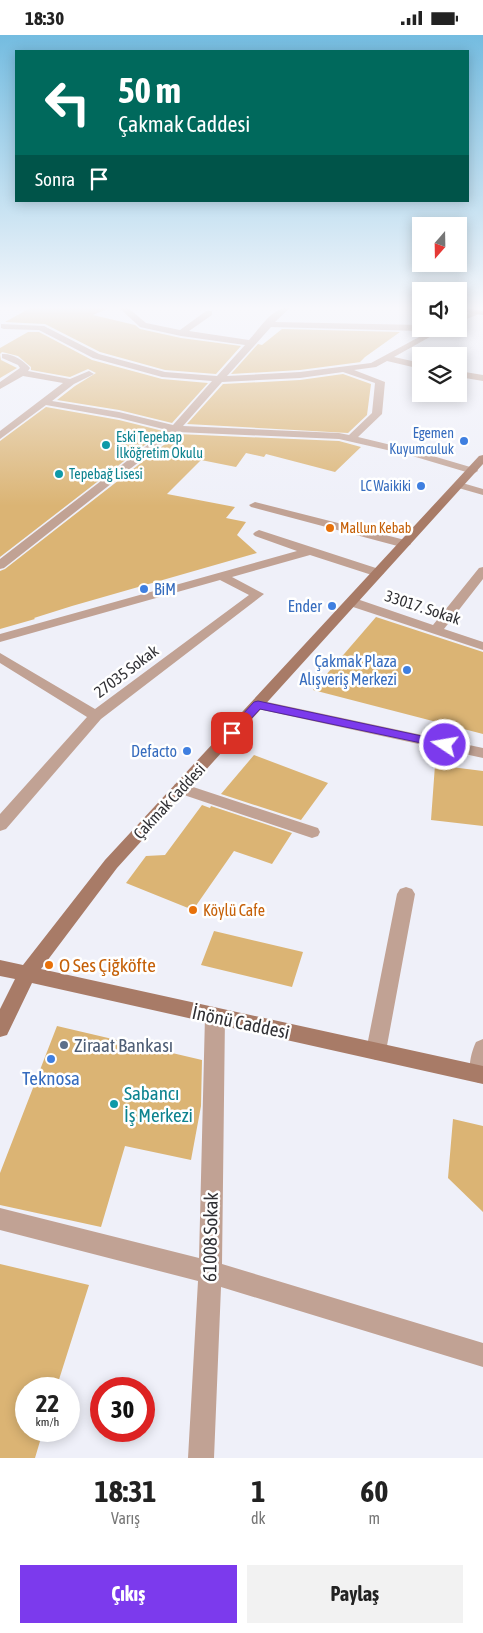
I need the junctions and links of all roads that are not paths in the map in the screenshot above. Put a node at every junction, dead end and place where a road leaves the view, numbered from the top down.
1 (22, 373) edge
2 (24, 373) edge
3 (159, 373) edge
4 (225, 373) edge
5 (314, 373) edge
6 (354, 373) edge
7 (89, 374) dead end
8 (467, 376) edge
9 (220, 379) junction
10 (483, 379) edge
11 (71, 382) junction
12 (0, 386) edge
13 (43, 402) junction
14 (175, 429) junction
15 (0, 436) edge
16 (351, 439) junction
17 (483, 458) edge
18 (472, 471) junction
19 (459, 485) junction
20 (483, 492) edge
21 (254, 505) dead end
22 (259, 534) dead end
23 (405, 544) junction
24 (309, 551) junction
25 (0, 565) edge
26 (483, 571) edge
27 (378, 573) junction
28 (219, 575) junction
29 (352, 602) junction
30 (436, 630) junction
31 (0, 638) edge
32 (483, 646) edge
33 (0, 657) edge
34 (258, 705) junction
35 (96, 716) junction
36 (483, 753) edge
37 (181, 788) junction
38 (0, 825) edge
39 (312, 832) dead end
40 (406, 894) dead end
41 (0, 968) edge
42 (27, 975) junction
43 (215, 1016) junction
44 (0, 1029) edge
45 (483, 1048) edge
46 (376, 1051) junction
47 (481, 1075) edge
48 (0, 1219) edge
49 (210, 1272) junction
50 (483, 1355) edge
51 (201, 1458) edge

1 - 12 street
2 - 11 street
3 - 9 street
4 - 9 street
5 - 9 street
6 - 16 street
7 - 11 street
8 - 10 street
9 - 14 street
11 - 13 street
13 - 14 street
13 - 15 street
14 - 16 street
14 - 25 street
16 - 18 street
17 - 18 main road, Çakmak Caddesi
18 - 19 main road, Çakmak Caddesi
19 - 20 street
19 - 23 main road, Çakmak Caddesi
21 - 23 street
22 - 24 street
23 - 27 main road, Çakmak Caddesi
24 - 27 street
24 - 28 street
26 - 30 street
27 - 29 main road, Çakmak Caddesi
28 - 31 street
28 - 35 street, 27035 Sokak
29 - 30 street, 33017. Sokak
29 - 34 main road, Çakmak Caddesi
30 - 32 street, 33017. Sokak
33 - 35 street
34 - 36 street
34 - 37 main road, Çakmak Caddesi
35 - 38 street, 27035 Sokak
37 - 39 street
37 - 42 main road, Çakmak Caddesi
40 - 46 street
41 - 42 main road, İnönü Caddesi
42 - 43 main road, İnönü Caddesi
42 - 44 main road, Çakmak Caddesi
43 - 46 main road, İnönü Caddesi
43 - 49 street, 61008 Sokak
45 - 47 street
46 - 47 main road, İnönü Caddesi
48 - 49 street
49 - 50 street
49 - 51 street, 61008 Sokak

